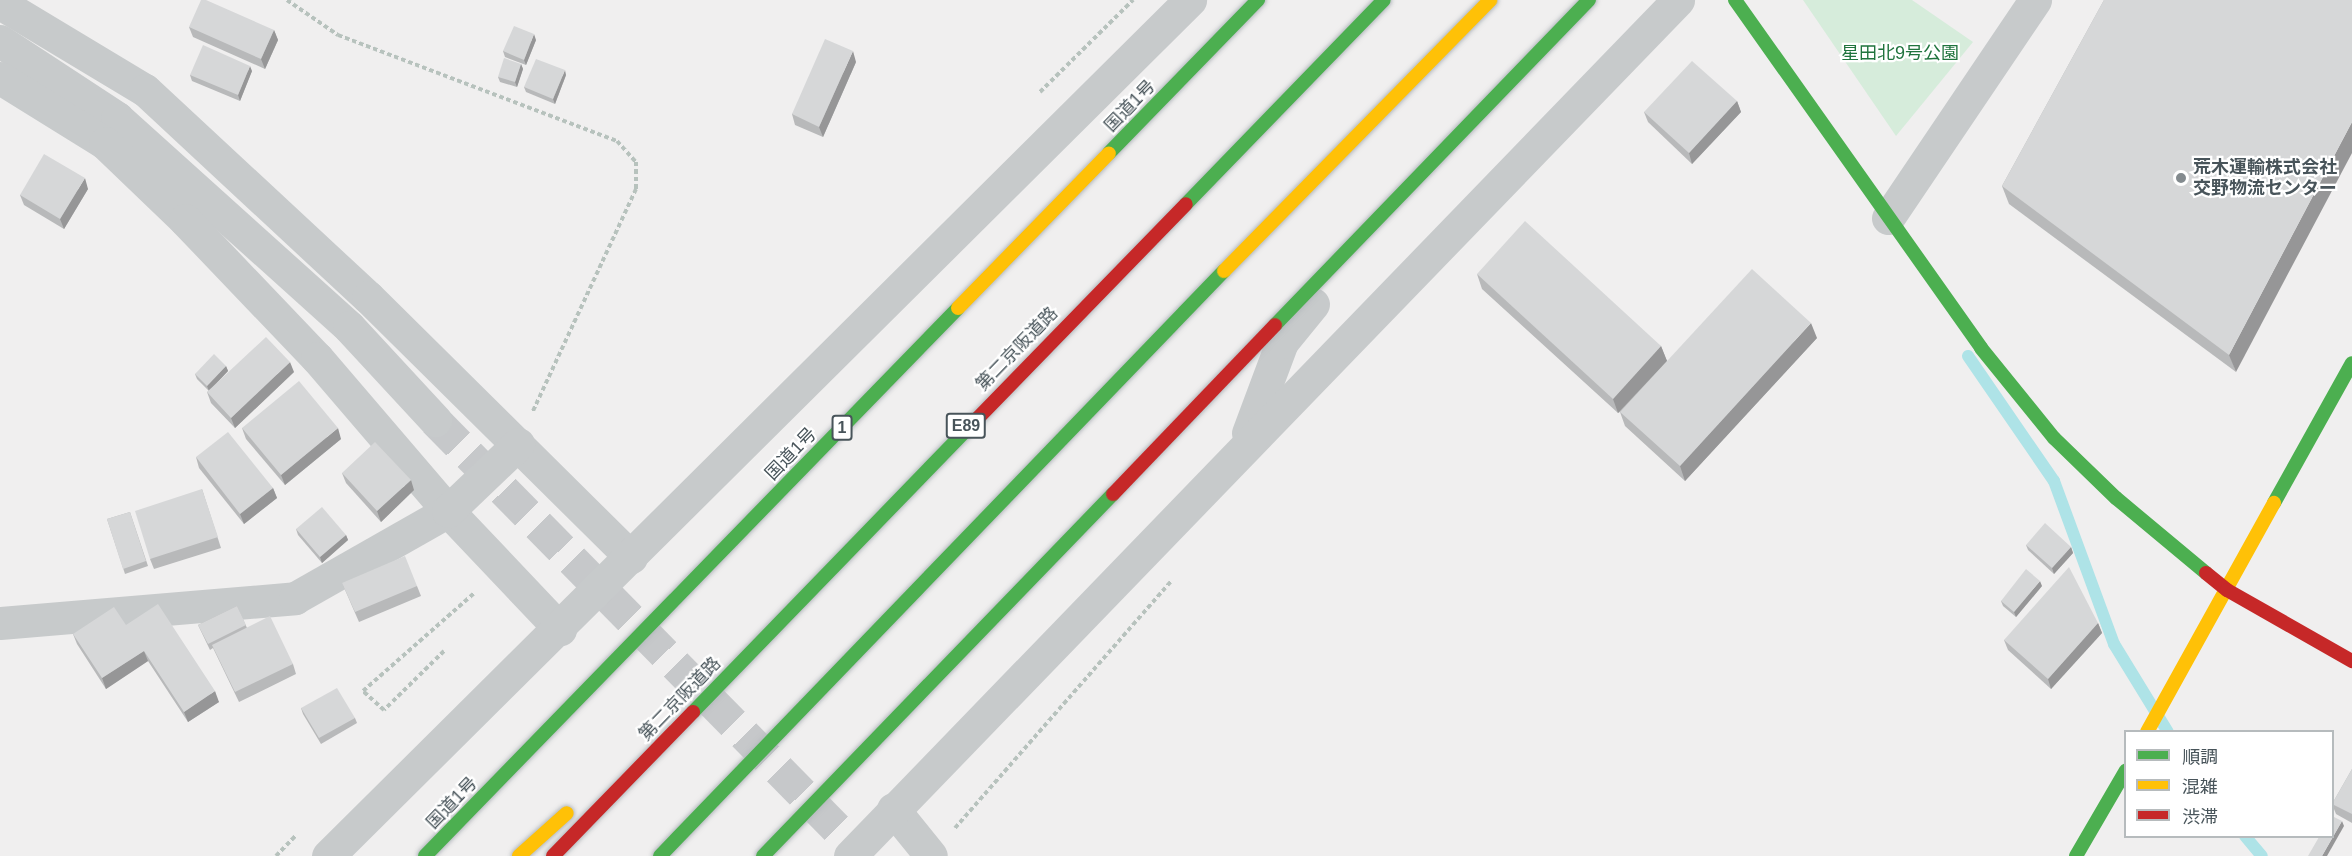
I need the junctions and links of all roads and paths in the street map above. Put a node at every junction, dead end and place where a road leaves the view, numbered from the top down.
1 (287, 0) edge
2 (1190, 0) edge
3 (1258, 0) edge
4 (1384, 0) edge
5 (1490, 0) edge
6 (1589, 0) edge
7 (1678, 0) edge
8 (1735, 0) edge
9 (2035, 0) edge
10 (0, 3) edge
11 (0, 41) edge
12 (0, 78) edge
13 (1420, 176) junction
14 (1888, 218) junction
15 (2351, 368) edge
16 (435, 420) tunnel mouth
17 (518, 444) junction
18 (1243, 446) junction
19 (447, 511) junction
20 (631, 557) junction
21 (479, 589) dead end
22 (2227, 590) junction
23 (0, 623) edge
24 (560, 629) junction
25 (766, 636) junction
26 (444, 651) dead end
27 (2352, 661) edge
28 (828, 683) junction
29 (2148, 730) edge
30 (2124, 773) edge
31 (608, 777) dead end
32 (742, 792) dead end
33 (581, 801) dead end
34 (893, 809) junction
35 (328, 856) edge
36 (425, 856) edge
37 (519, 856) edge
38 (553, 856) edge
39 (660, 856) edge
40 (763, 856) edge
41 (850, 856) edge
42 (931, 856) edge
43 (2076, 856) edge

1 - 17 path
2 - 20 street
3 - 36 main road, 国道1号 / 1, bridge
4 - 25 main road, 第二京阪道路 / E89, bridge
5 - 28 main road, bridge
6 - 13 main road, bridge
7 - 18 street
8 - 14 main road
9 - 14 street
10 - 17 street
11 - 16 street
12 - 19 street
13 - 18 street
13 - 40 main road, bridge
14 - 22 main road
15 - 22 main road
17 - 19 street
17 - 20 street
18 - 34 street
19 - 23 street
19 - 24 street
20 - 24 street
21 - 26 path
22 - 27 main road
22 - 29 main road
24 - 35 street
25 - 31 main road, bridge
25 - 38 main road, 第二京阪道路 / E89, bridge
28 - 32 main road, bridge
28 - 39 main road, bridge
30 - 43 main road
33 - 37 main road, bridge
34 - 41 street
34 - 42 street

